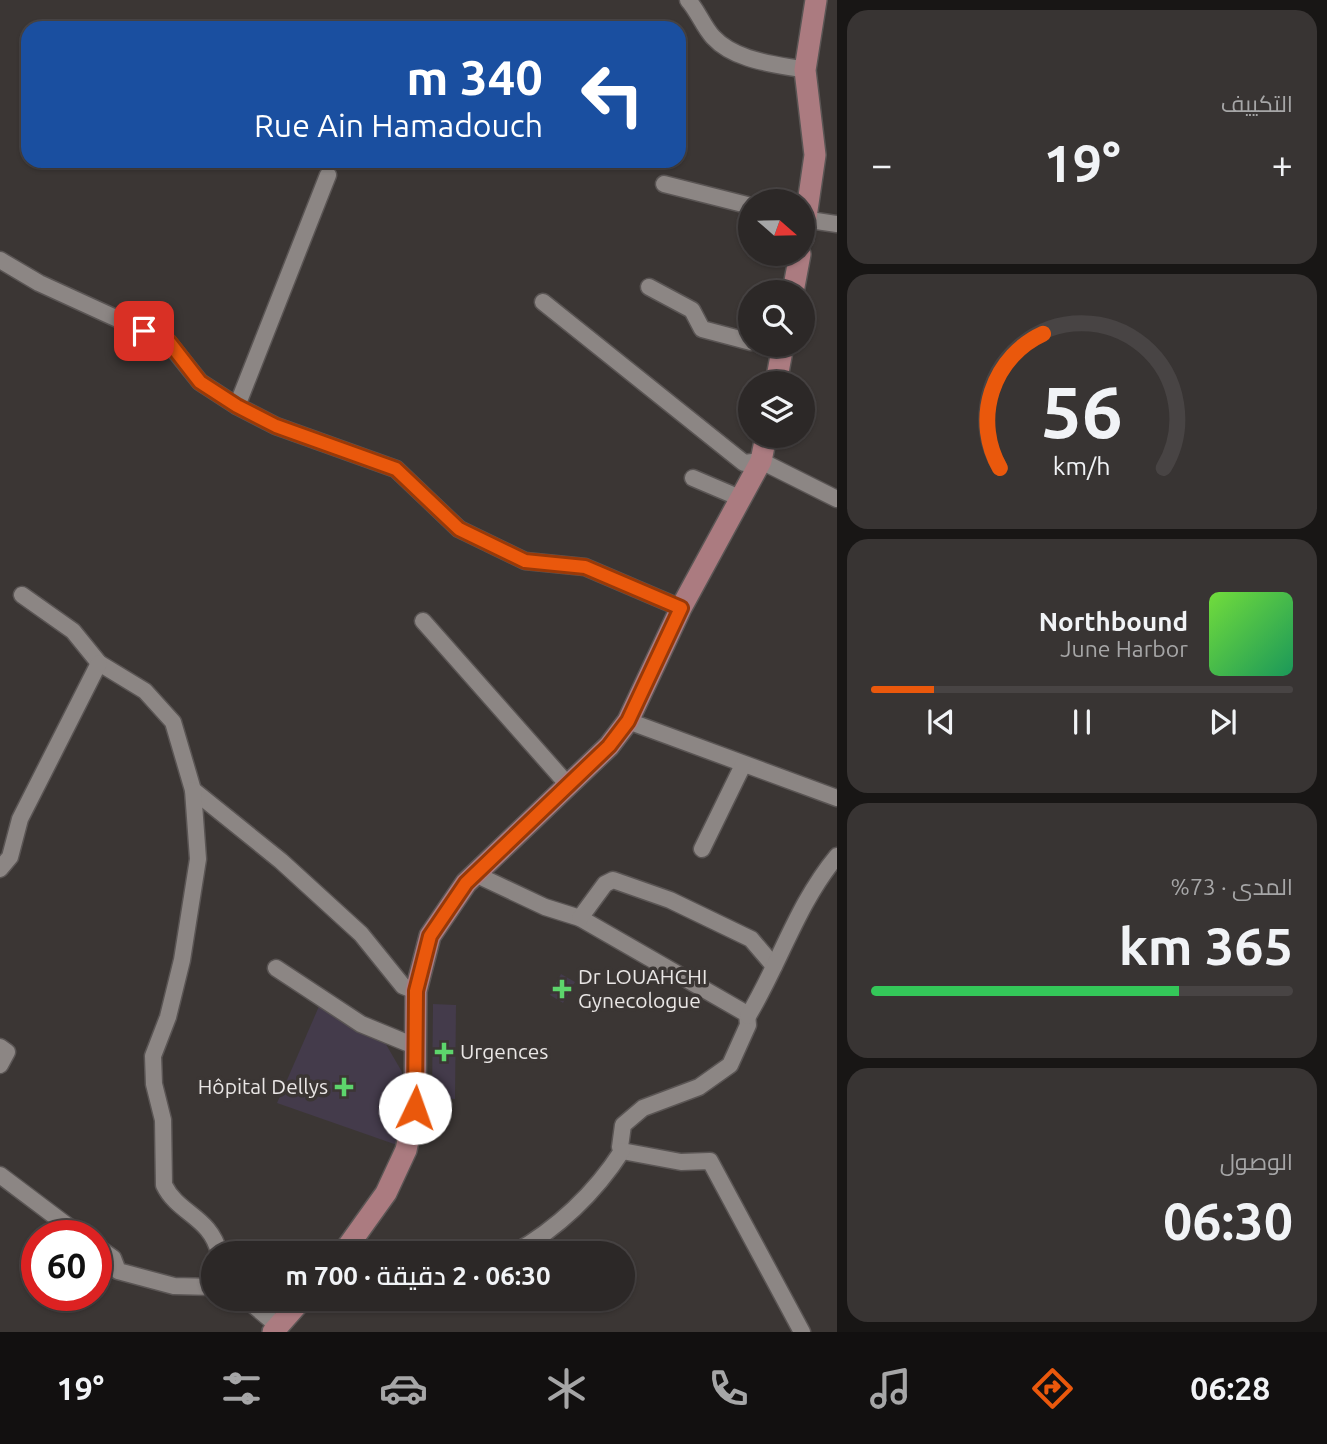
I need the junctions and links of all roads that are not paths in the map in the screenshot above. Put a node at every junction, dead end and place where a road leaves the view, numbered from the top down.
1 (688, 0) edge
2 (816, 0) edge
3 (805, 71) junction
4 (328, 175) dead end
5 (664, 184) dead end
6 (810, 189) edge
7 (738, 203) edge
8 (837, 224) edge
9 (816, 225) edge
10 (0, 260) edge
11 (649, 287) dead end
12 (543, 302) dead end
13 (738, 339) edge
14 (237, 406) junction
15 (764, 448) edge
16 (761, 461) junction
17 (693, 478) dead end
18 (740, 498) junction
19 (837, 499) edge
20 (22, 595) dead end
21 (681, 608) junction
22 (423, 621) dead end
23 (99, 663) junction
24 (628, 721) junction
25 (743, 765) junction
26 (568, 785) junction
27 (193, 790) junction
28 (837, 798) edge
29 (702, 849) dead end
30 (837, 856) edge
31 (0, 869) edge
32 (475, 874) junction
33 (580, 918) junction
34 (774, 966) junction
35 (276, 968) dead end
36 (416, 991) junction
37 (748, 1016) junction
38 (0, 1047) edge
39 (417, 1047) junction
40 (0, 1065) edge
41 (622, 1151) junction
42 (0, 1175) edge
43 (59, 1220) edge
44 (215, 1241) edge
45 (352, 1241) edge
46 (535, 1241) edge
47 (112, 1257) edge
48 (201, 1287) edge
49 (258, 1311) edge
50 (291, 1311) edge
51 (275, 1329) edge
52 (802, 1332) edge

1 - 3 street
2 - 3 main road
3 - 6 main road
4 - 14 street
5 - 7 street
8 - 9 street
10 - 14 street
11 - 13 street
12 - 16 street
14 - 21 street
15 - 16 main road
16 - 18 main road
16 - 19 street
17 - 18 street
18 - 21 main road
20 - 23 street
21 - 24 main road
22 - 26 street
23 - 27 street
23 - 31 street
24 - 25 street
24 - 26 main road
25 - 28 street
25 - 29 street
26 - 32 main road
27 - 36 street
27 - 44 street
30 - 34 street
32 - 33 street
32 - 36 main road
33 - 34 street
33 - 37 street
34 - 37 street
35 - 39 street
36 - 39 main road
37 - 41 street
38 - 40 street
39 - 45 main road
41 - 46 street
41 - 52 street
42 - 43 street
47 - 48 street
49 - 51 street
50 - 51 main road

